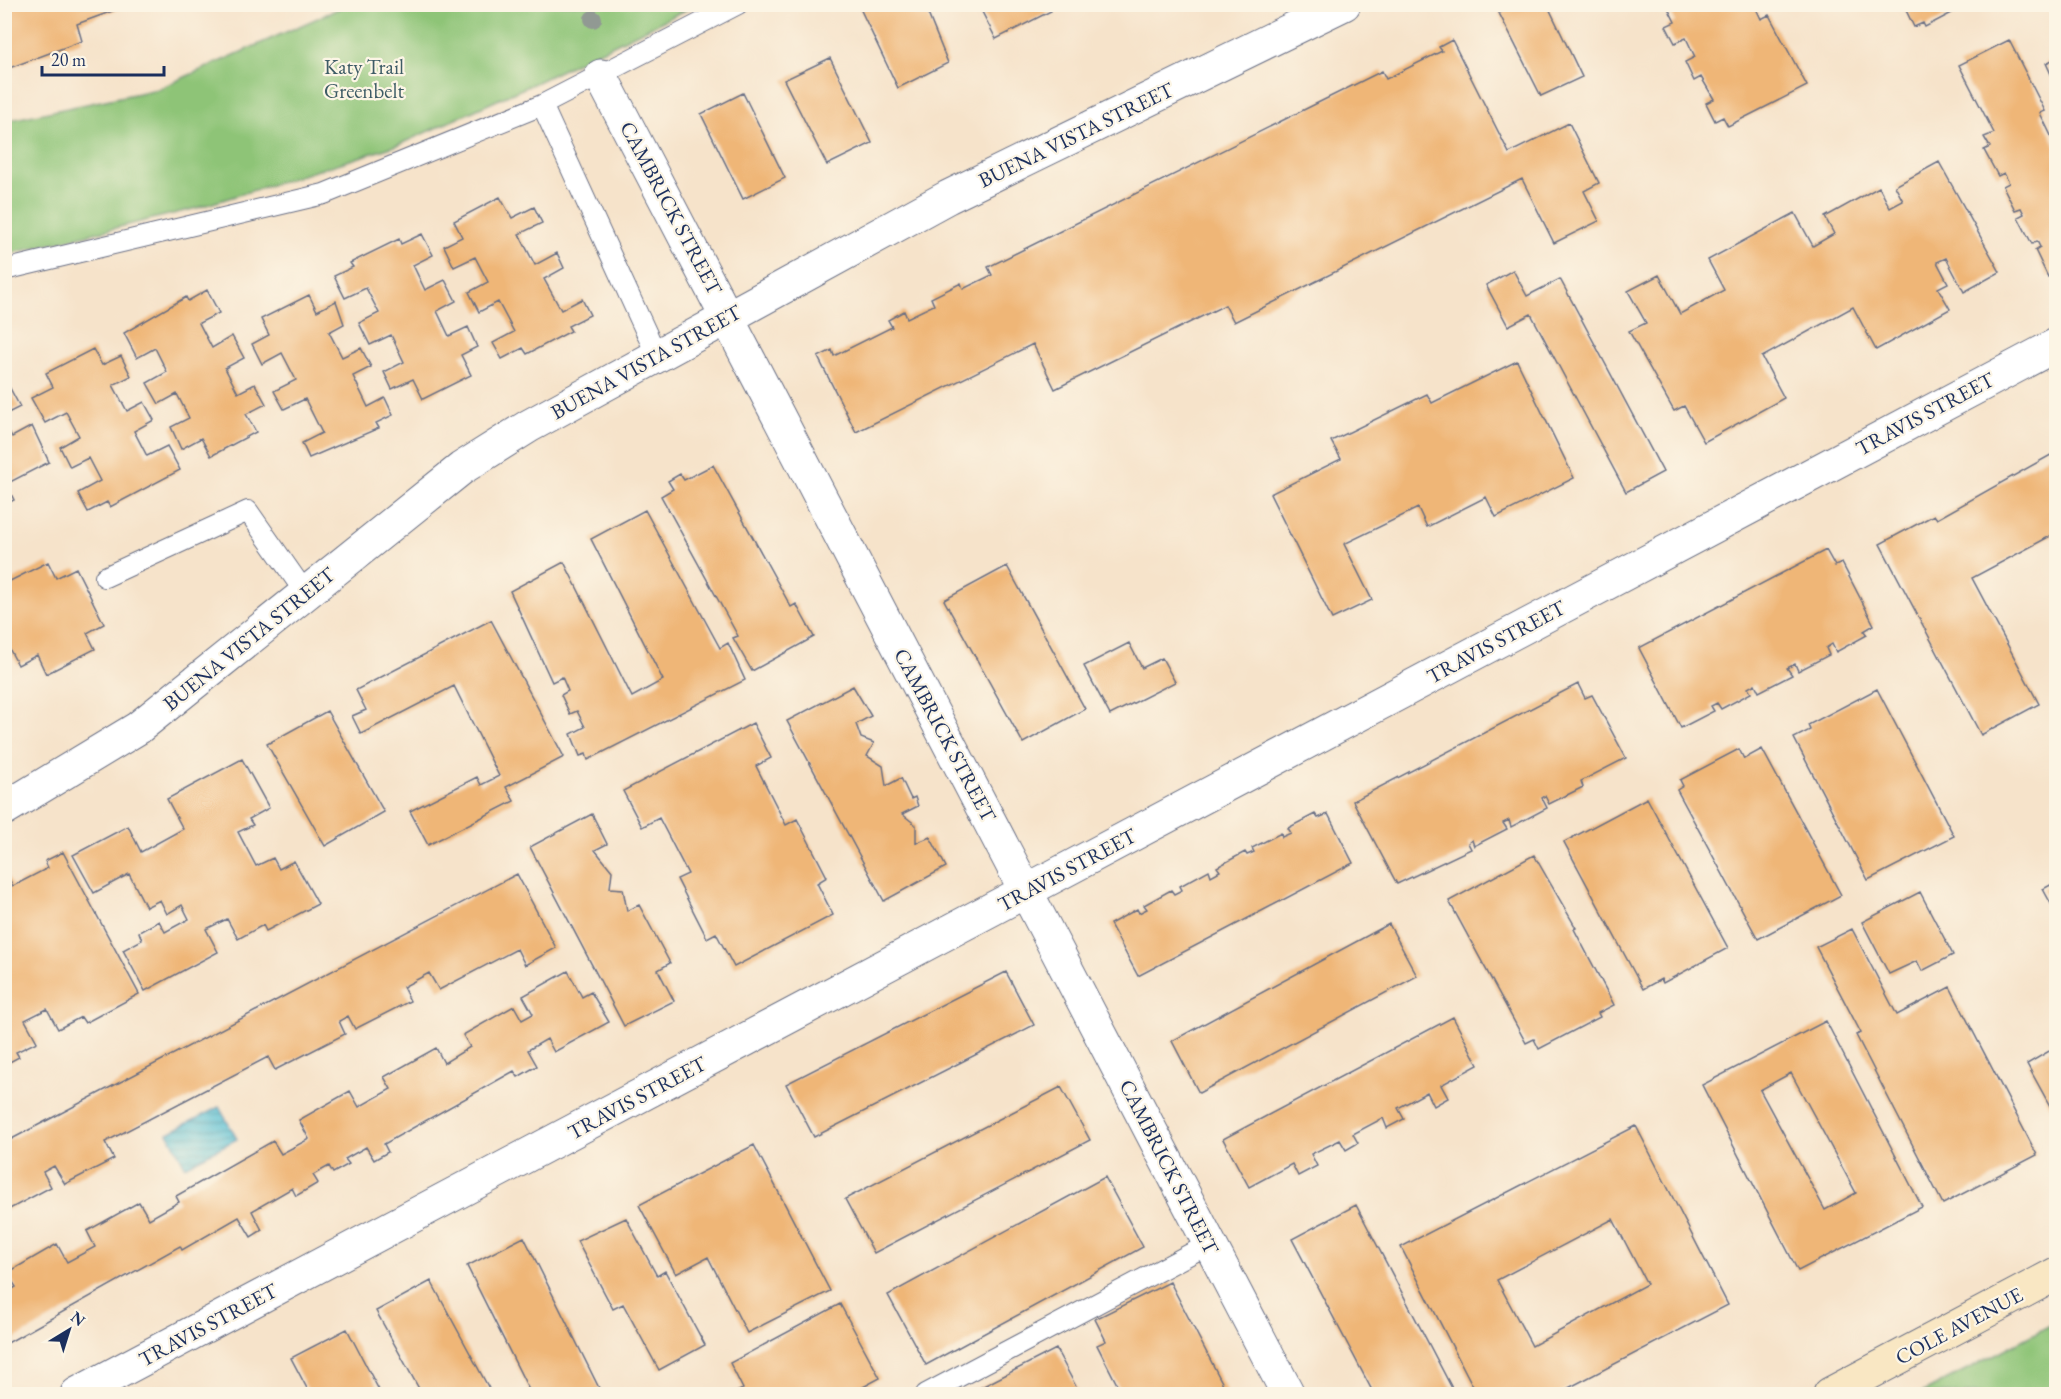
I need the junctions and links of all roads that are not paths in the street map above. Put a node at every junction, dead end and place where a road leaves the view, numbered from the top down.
1 (738, 4) edge
2 (1343, 5) edge
3 (601, 76) junction
4 (542, 105) junction
5 (4, 270) edge
6 (729, 317) junction
7 (2056, 345) edge
8 (657, 356) junction
9 (105, 577) dead end
10 (306, 594) junction
11 (4, 809) edge
12 (1026, 892) junction
13 (1209, 1244) junction
14 (2056, 1274) edge
15 (77, 1395) edge
16 (926, 1395) edge
17 (1288, 1395) edge
18 (1830, 1395) edge

1 - 3 lane
2 - 6 street, BUENA VISTA STREET
3 - 4 lane
3 - 6 street, CAMBRICK STREET
4 - 5 lane
4 - 8 lane
6 - 8 street, BUENA VISTA STREET
6 - 12 street, CAMBRICK STREET
7 - 12 street, TRAVIS STREET
8 - 10 street, BUENA VISTA STREET
9 - 10 lane
10 - 11 street, BUENA VISTA STREET
12 - 13 street, CAMBRICK STREET
12 - 15 street, TRAVIS STREET
13 - 16 lane
13 - 17 street, CAMBRICK STREET
14 - 18 street, COLE AVENUE

